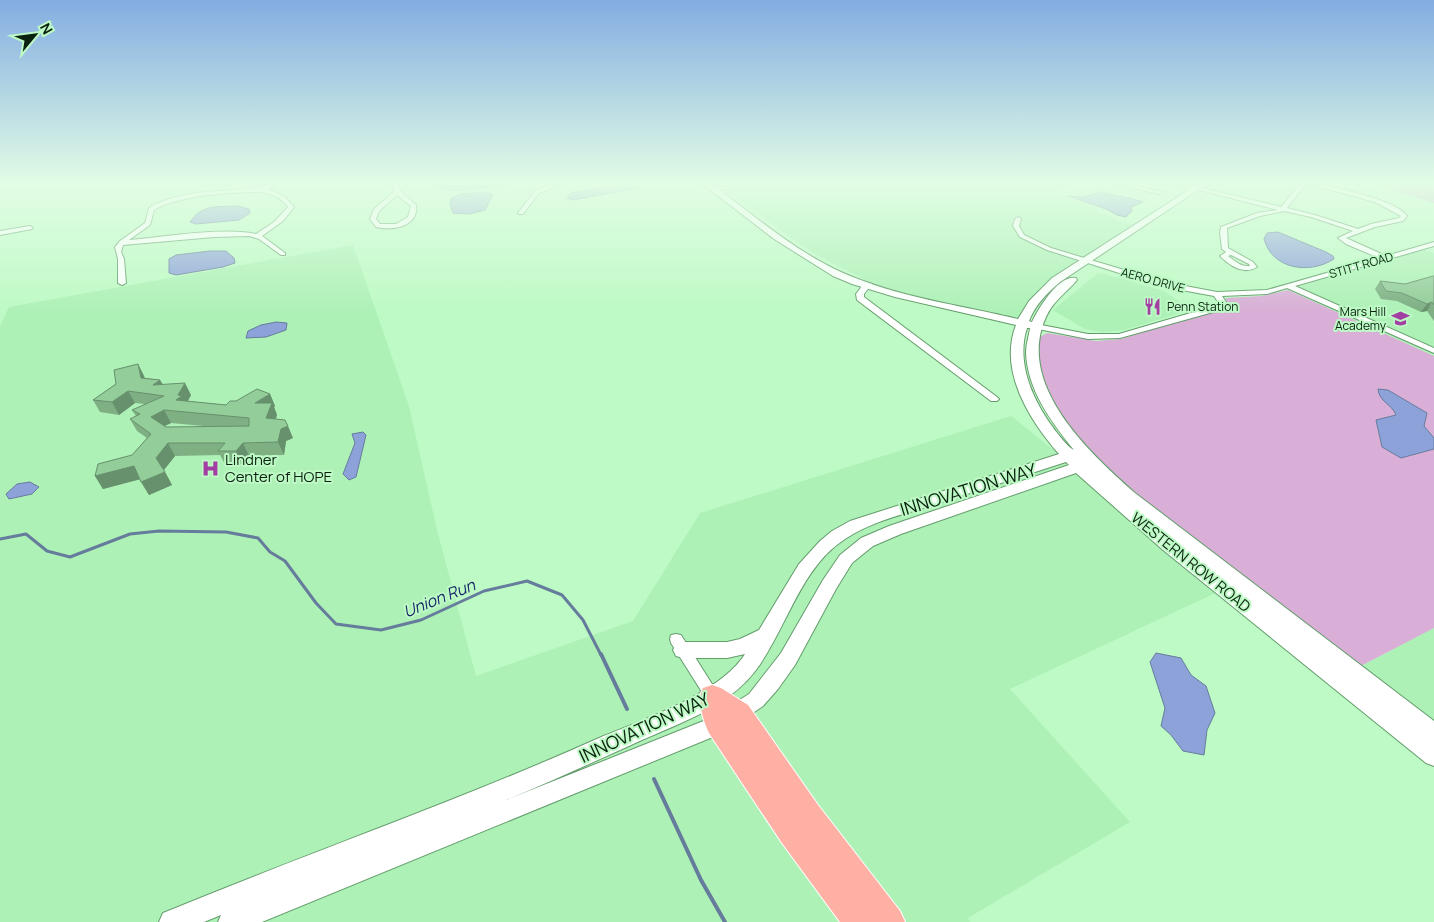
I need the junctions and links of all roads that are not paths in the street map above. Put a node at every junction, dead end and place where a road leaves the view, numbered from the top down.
1 (147, 225) edge
2 (272, 225) edge
3 (377, 225) edge
4 (402, 225) edge
5 (766, 225) edge
6 (1016, 225) edge
7 (1143, 225) edge
8 (1152, 225) edge
9 (1229, 225) edge
10 (1341, 225) edge
11 (1373, 225) edge
12 (30, 228) dead end
13 (1359, 231) junction
14 (0, 233) edge
15 (257, 236) junction
16 (121, 243) junction
17 (1432, 245) edge
18 (1230, 253) dead end
19 (283, 254) dead end
20 (1386, 258) junction
21 (1086, 260) junction
22 (1098, 264) junction
23 (122, 283) dead end
24 (868, 284) junction
25 (1288, 286) junction
26 (1217, 294) junction
27 (1021, 323) junction
28 (1036, 326) junction
29 (1434, 351) edge
30 (994, 399) dead end
31 (1081, 459) junction
32 (766, 636) junction
33 (680, 645) joint
34 (712, 696) junction
35 (728, 719) junction
36 (1434, 733) edge
37 (1434, 756) edge
38 (172, 922) edge
39 (231, 922) edge
40 (860, 922) edge
41 (889, 922) edge

1 - 16 street
2 - 15 street
3 - 4 street
5 - 24 main road
6 - 21 street, AERO DRIVE
7 - 21 main road
8 - 22 main road, WESTERN ROW ROAD
9 - 18 street
10 - 13 street
11 - 13 street
12 - 14 street
13 - 20 street
15 - 16 street
15 - 19 street
16 - 23 street
17 - 20 street, STITT ROAD
20 - 25 street, STITT ROAD
21 - 22 street, AERO DRIVE
21 - 27 main road
22 - 26 street, AERO DRIVE
22 - 28 main road, WESTERN ROW ROAD
24 - 27 main road
24 - 30 street
25 - 26 street, AERO DRIVE
25 - 29 street
26 - 28 street
27 - 28 main road
27 - 31 main road, WESTERN ROW ROAD
28 - 31 main road, WESTERN ROW ROAD
31 - 32 main road, INNOVATION WAY
31 - 35 main road, INNOVATION WAY
31 - 36 main road, WESTERN ROW ROAD
31 - 37 main road, WESTERN ROW ROAD
32 - 33 main road
32 - 34 main road, INNOVATION WAY
33 - 34 street
34 - 35 highway
34 - 38 main road, INNOVATION WAY
35 - 39 main road, INNOVATION WAY
35 - 40 highway
35 - 41 highway

